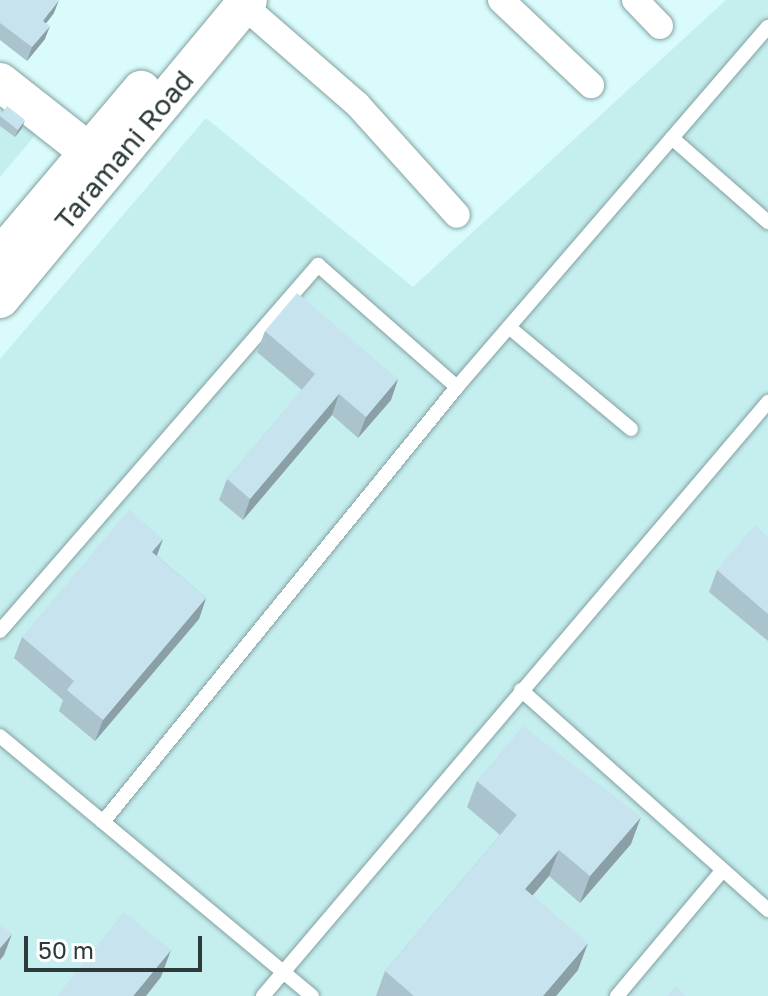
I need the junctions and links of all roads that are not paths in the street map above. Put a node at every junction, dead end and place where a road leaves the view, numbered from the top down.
1 (501, 0) edge
2 (635, 0) edge
3 (236, 2) edge
4 (660, 26) dead end
5 (768, 27) edge
6 (0, 82) edge
7 (591, 85) dead end
8 (672, 138) junction
9 (98, 160) junction
10 (457, 215) dead end
11 (768, 222) edge
12 (0, 257) edge
13 (0, 299) edge
14 (509, 327) junction
15 (457, 387) junction
16 (768, 402) edge
17 (631, 429) dead end
18 (0, 631) edge
19 (521, 690) junction
20 (0, 736) edge
21 (103, 822) junction
22 (722, 871) junction
23 (768, 910) edge
24 (282, 971) junction
25 (263, 996) edge
26 (312, 996) edge
27 (617, 996) edge

1 - 7 street
2 - 4 street
3 - 9 street, Taramani Road
3 - 10 street
5 - 8 lane
6 - 9 street
8 - 11 lane
8 - 14 lane
9 - 12 street, Taramani Road
9 - 13 street, Taramani Road
14 - 15 lane
14 - 17 lane
15 - 18 lane
15 - 21 lane
16 - 19 lane
19 - 22 lane
19 - 24 lane
20 - 21 lane
21 - 24 lane
22 - 23 lane
22 - 27 lane
24 - 25 lane
24 - 26 lane

